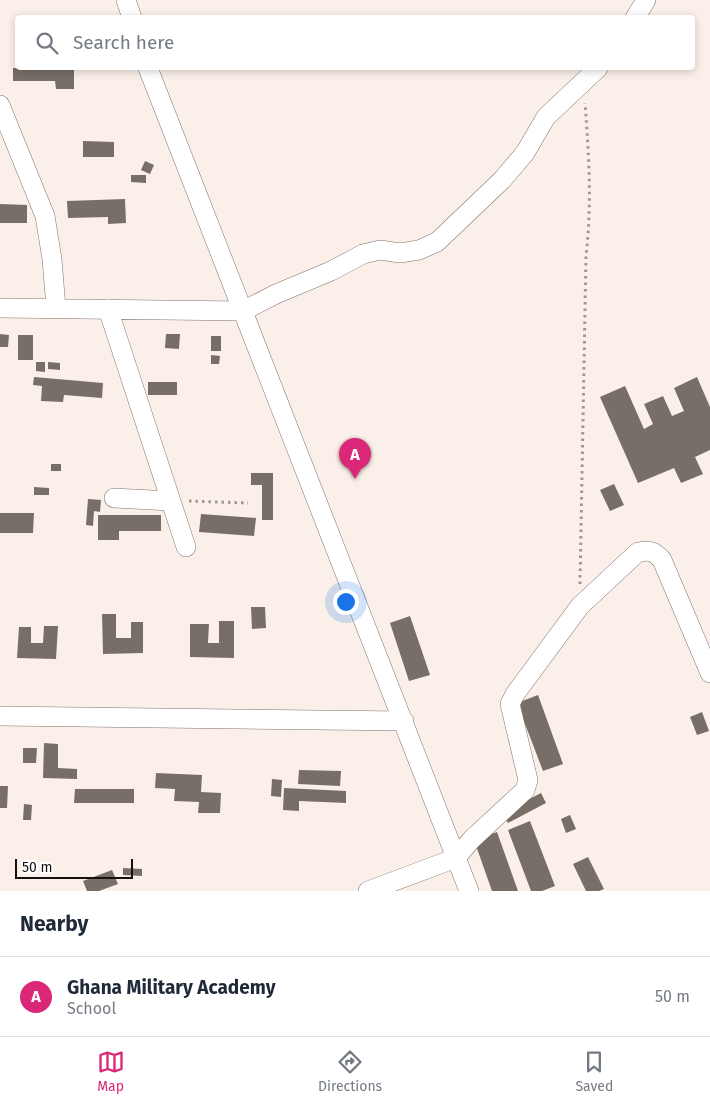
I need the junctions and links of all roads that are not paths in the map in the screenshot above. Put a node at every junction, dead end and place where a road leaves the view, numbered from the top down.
1 (126, 0) edge
2 (646, 0) edge
3 (131, 15) edge
4 (637, 15) edge
5 (149, 70) edge
6 (596, 70) edge
7 (0, 105) edge
8 (0, 308) edge
9 (56, 308) junction
10 (108, 309) junction
11 (243, 311) junction
12 (114, 498) dead end
13 (170, 501) junction
14 (186, 547) dead end
15 (710, 674) edge
16 (0, 716) edge
17 (404, 721) junction
18 (456, 858) junction
19 (368, 891) edge
20 (468, 891) edge

1 - 3 street
2 - 4 street
5 - 11 street
6 - 11 street
7 - 9 street
8 - 9 street
9 - 10 street
10 - 11 street
10 - 13 street
11 - 17 street
12 - 13 street
13 - 14 street
15 - 18 street
16 - 17 street
17 - 18 street
18 - 19 street
18 - 20 street

